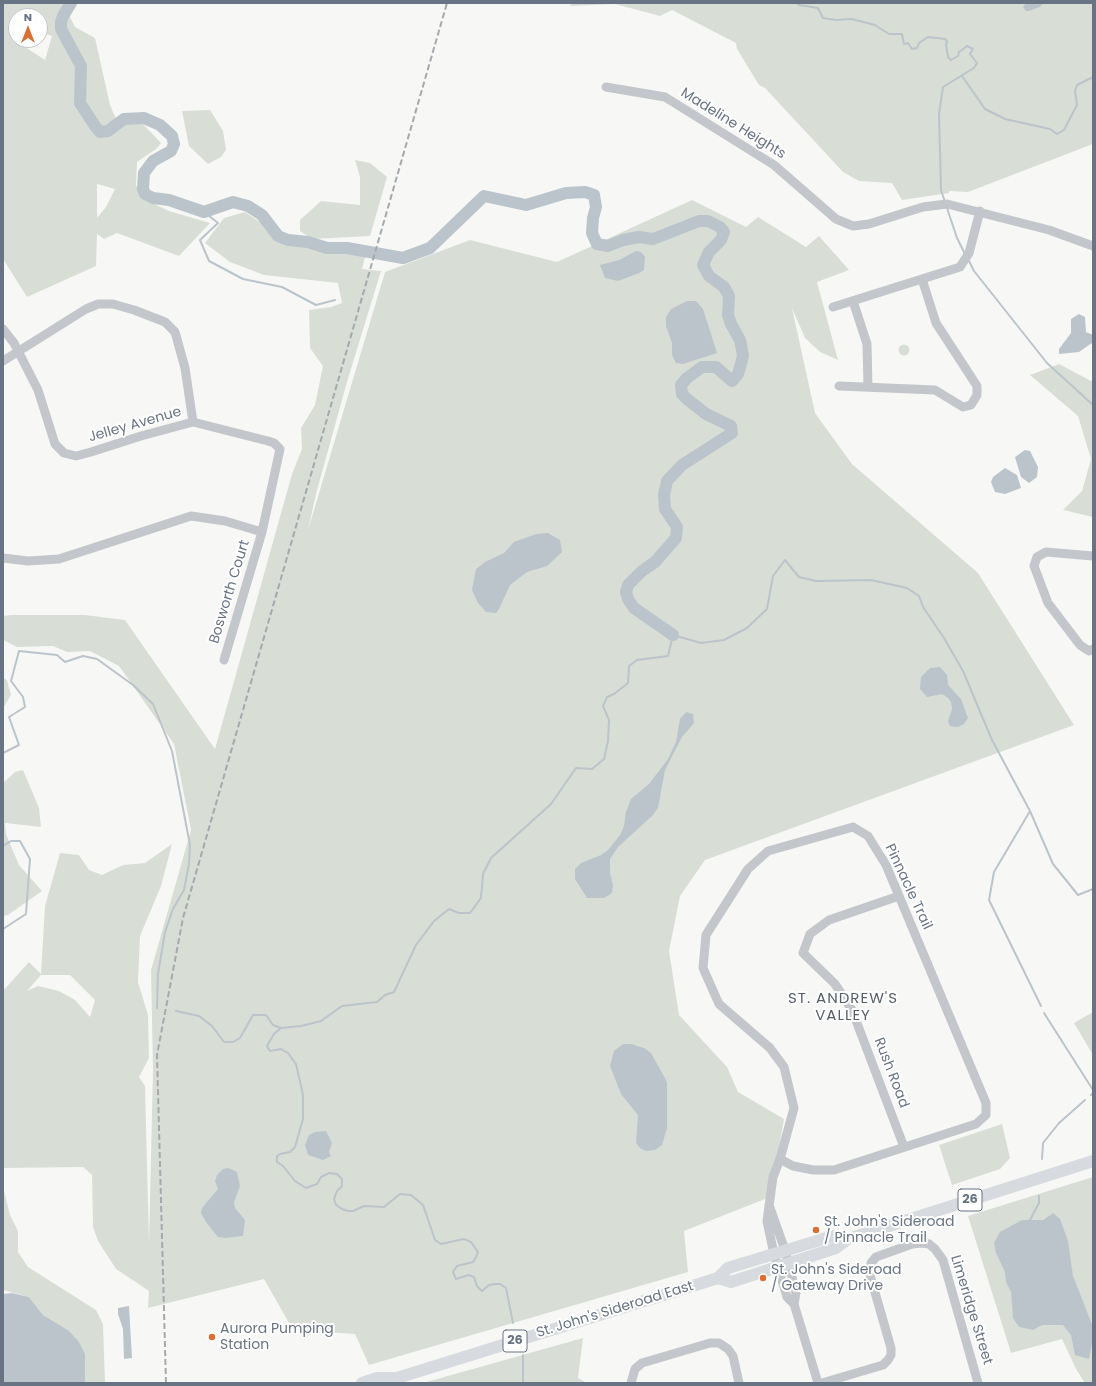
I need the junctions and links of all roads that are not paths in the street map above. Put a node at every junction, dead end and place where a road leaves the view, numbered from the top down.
1 (606, 87) dead end
2 (980, 211) junction
3 (1093, 246) edge
4 (922, 279) junction
5 (853, 301) junction
6 (833, 308) dead end
7 (3, 329) edge
8 (18, 352) junction
9 (3, 361) edge
10 (838, 386) dead end
11 (868, 387) junction
12 (193, 422) junction
13 (262, 532) junction
14 (1093, 556) edge
15 (3, 558) edge
16 (1093, 649) edge
17 (224, 660) dead end
18 (899, 896) junction
19 (904, 1147) junction
20 (780, 1158) junction
21 (1093, 1161) edge
22 (848, 1239) junction
23 (779, 1252) junction
24 (783, 1265) junction
25 (718, 1278) junction
26 (393, 1381) edge
27 (362, 1383) edge
28 (631, 1383) edge
29 (739, 1383) edge
30 (818, 1383) edge
31 (822, 1383) edge
32 (978, 1383) edge

1 - 2 street, Madeline Heights
2 - 3 street, Madeline Heights
2 - 4 street
4 - 5 street
4 - 11 street
5 - 6 street
5 - 11 street
7 - 8 street, Jelley Avenue
8 - 9 street
8 - 12 street, Jelley Avenue
8 - 12 street
10 - 11 street
12 - 13 street, Jelley Avenue
13 - 15 street
13 - 17 street, Bosworth Court
14 - 16 street
18 - 19 street, Pinnacle Trail
18 - 19 street, Rush Road
18 - 20 street, Pinnacle Trail
19 - 20 street, Pinnacle Trail
20 - 23 street, Pinnacle Trail
21 - 22 main road, St. John's Sideroad East / 26
22 - 23 main road, St. John's Sideroad East / 26
22 - 24 main road, St. John's Sideroad East / 26
23 - 24 street, Pinnacle Trail
23 - 25 main road, St. John's Sideroad East / 26
24 - 25 main road, St. John's Sideroad East / 26
24 - 30 street, Pinnacle Trail
25 - 26 main road, St. John's Sideroad East / 26
26 - 27 main road, St. John's Sideroad East / 26
28 - 29 street
31 - 32 street, Limeridge Street

